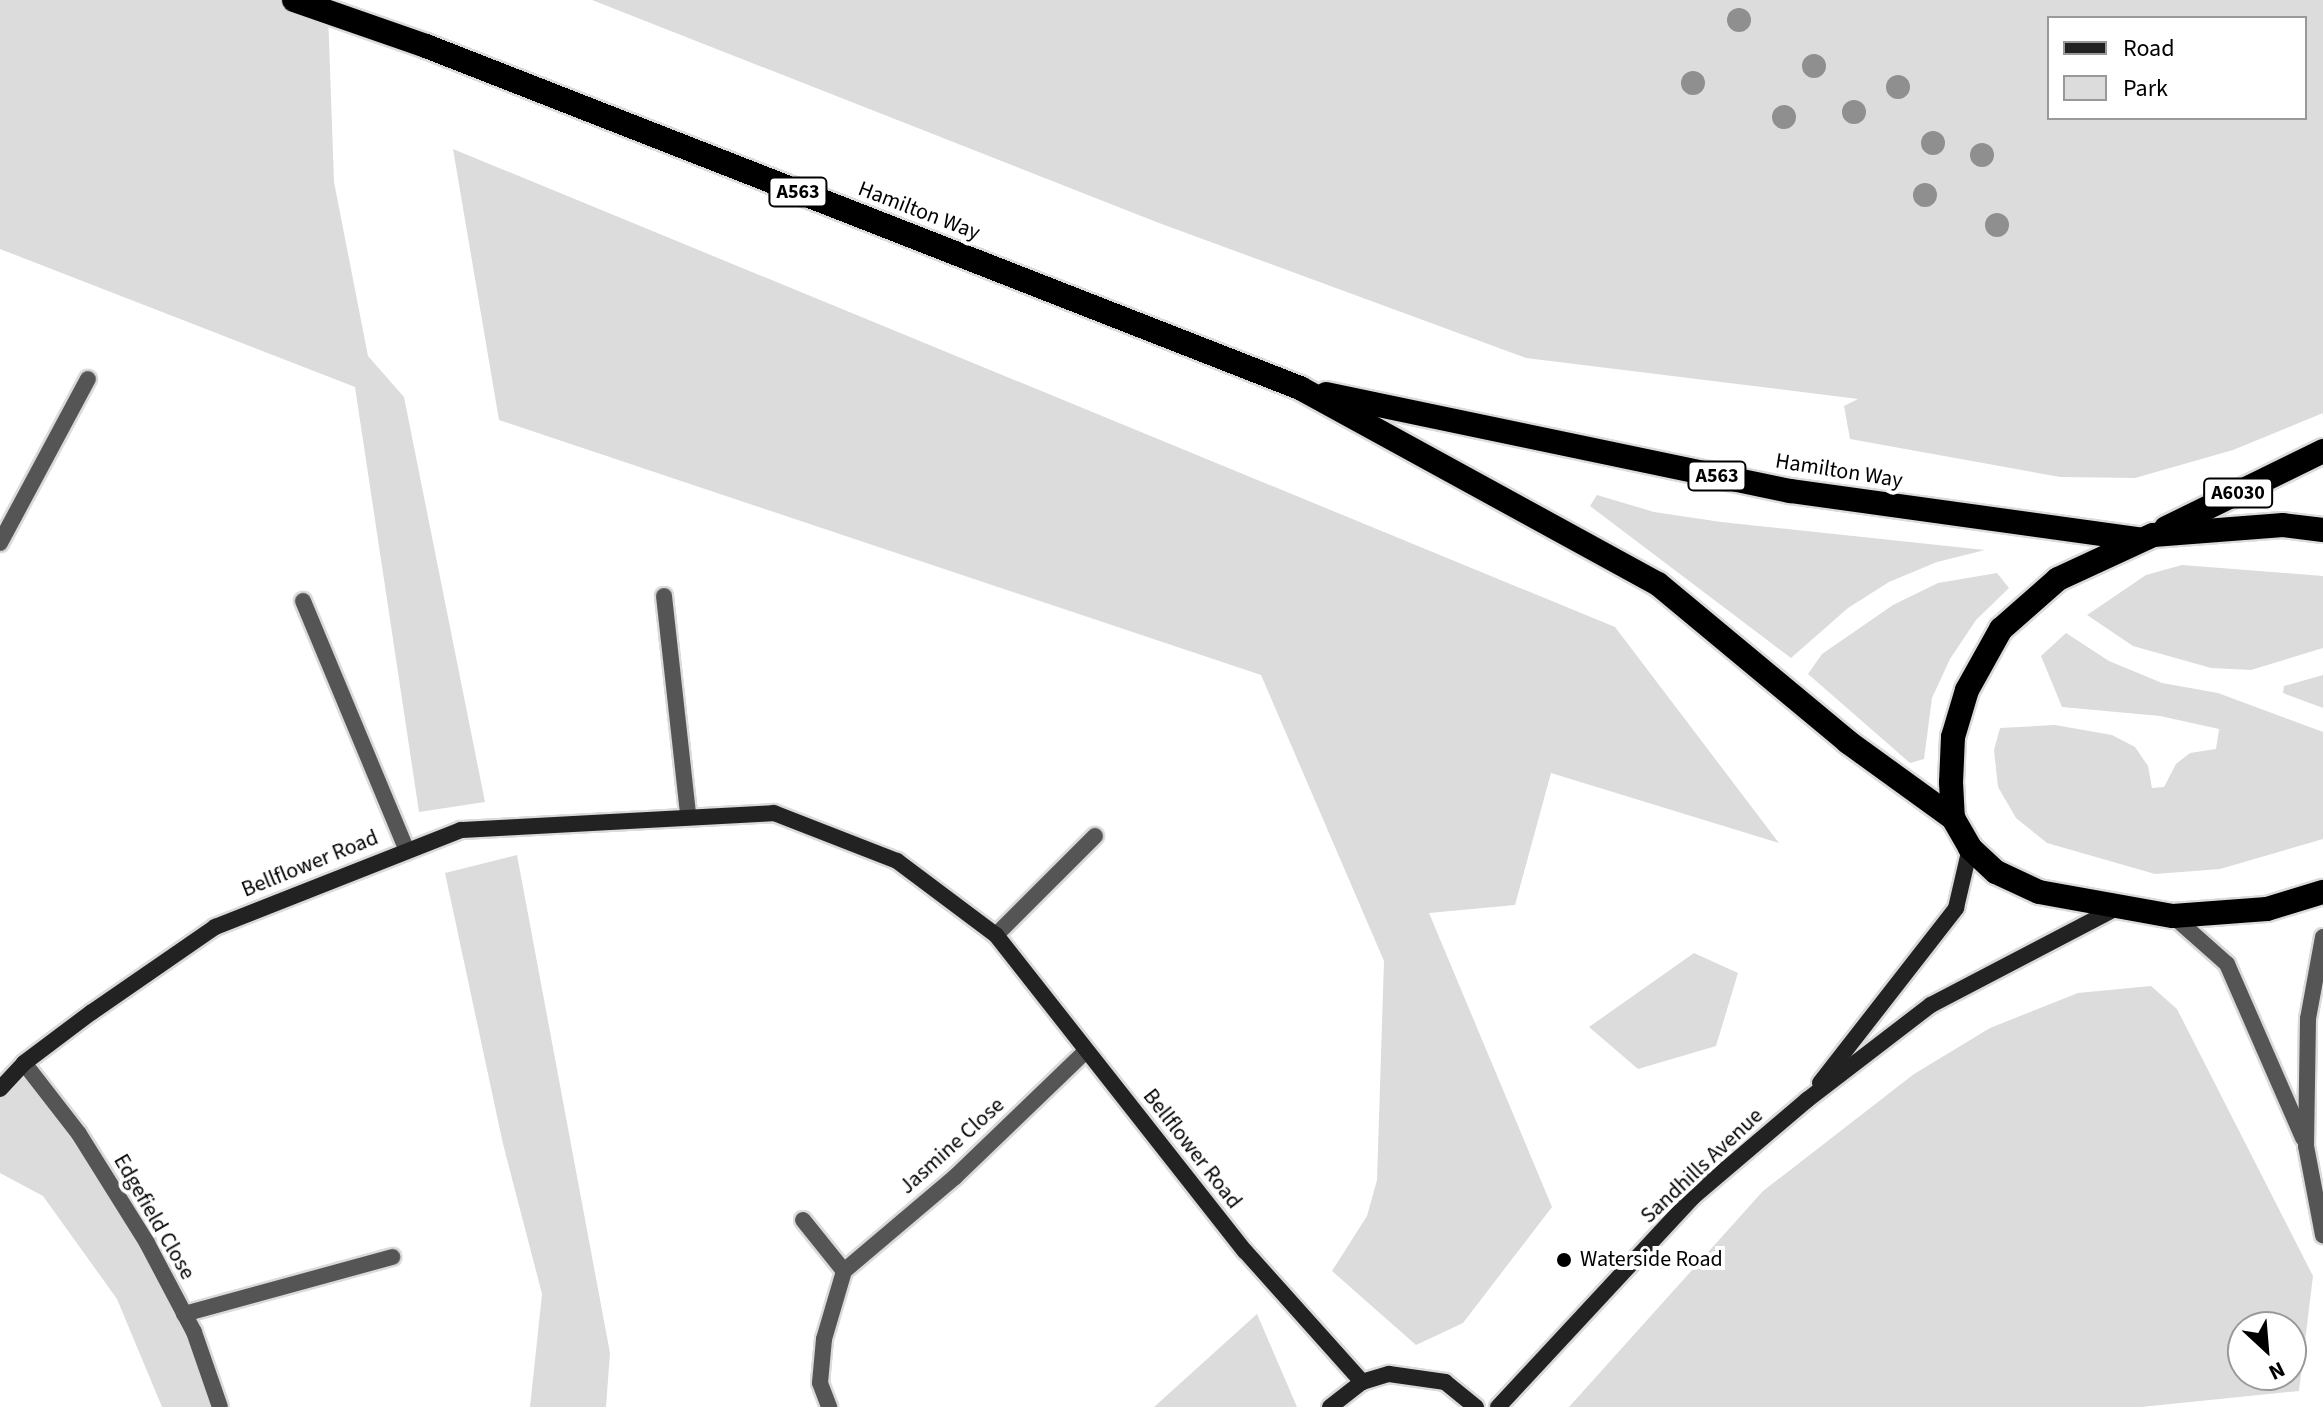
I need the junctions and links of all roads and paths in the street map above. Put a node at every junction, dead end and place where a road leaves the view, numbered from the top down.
1 (294, 0) edge
2 (88, 379) dead end
3 (1300, 388) junction
4 (2323, 451) edge
5 (2323, 530) edge
6 (2146, 537) junction
7 (0, 543) edge
8 (664, 596) dead end
9 (303, 601) dead end
10 (688, 815) junction
11 (1953, 818) junction
12 (1095, 836) dead end
13 (1970, 848) junction
14 (406, 849) junction
15 (2323, 892) edge
16 (2115, 909) junction
17 (2173, 916) junction
18 (996, 935) junction
19 (2323, 937) edge
20 (1086, 1051) junction
21 (24, 1063) junction
22 (0, 1089) edge
23 (1807, 1100) junction
24 (2306, 1146) junction
25 (803, 1220) dead end
26 (2323, 1235) edge
27 (392, 1257) dead end
28 (844, 1271) junction
29 (184, 1314) junction
30 (1362, 1382) junction
31 (220, 1407) edge
32 (829, 1407) edge
33 (1330, 1407) edge
34 (1476, 1407) edge
35 (1498, 1407) edge

1 - 3 highway, Hamilton Way / A563
2 - 7 street
3 - 6 highway, Hamilton Way / A563
3 - 11 highway, Hamilton Way / A563
4 - 6 highway, A6030
5 - 6 highway, A563
6 - 11 highway, A563
8 - 10 street
9 - 14 street
10 - 14 street, Bellflower Road
10 - 18 street, Bellflower Road
11 - 13 highway, A563
12 - 18 street
13 - 16 highway, A563
13 - 23 street, Sandhills Avenue
14 - 21 street, Bellflower Road
15 - 17 highway, A563
16 - 17 highway, A563
16 - 23 street, Sandhills Avenue
17 - 24 street
18 - 20 street, Bellflower Road
19 - 24 street
20 - 28 street, Jasmine Close
20 - 30 street, Bellflower Road
21 - 22 street, Bellflower Road
21 - 29 street, Edgefield Close
23 - 35 street, Sandhills Avenue
24 - 26 street
25 - 28 street
27 - 29 street
28 - 32 street
29 - 31 street, Edgefield Close
30 - 33 street
30 - 34 street

